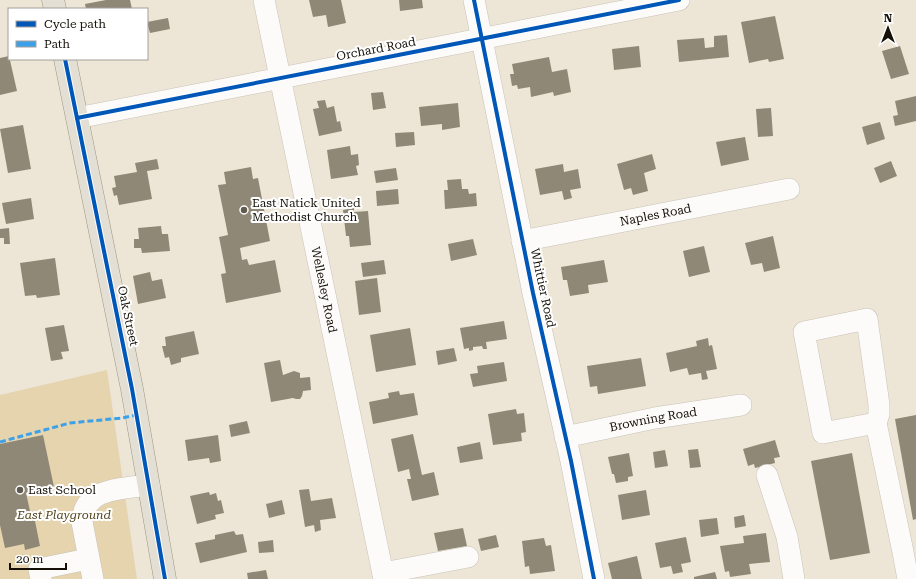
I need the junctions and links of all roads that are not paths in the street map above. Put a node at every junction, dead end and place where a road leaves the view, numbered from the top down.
1 (264, 0) edge
2 (474, 0) edge
3 (679, 0) edge
4 (482, 39) junction
5 (65, 60) edge
6 (279, 78) junction
7 (77, 118) junction
8 (789, 189) dead end
9 (522, 240) junction
10 (741, 405) dead end
11 (876, 423) junction
12 (566, 437) junction
13 (767, 475) dead end
14 (149, 486) junction
15 (910, 551) edge
16 (468, 558) dead end
17 (88, 559) junction
18 (383, 576) edge
19 (42, 579) edge
20 (93, 579) edge
21 (164, 579) edge
22 (594, 579) edge
23 (794, 579) edge
24 (908, 579) edge

1 - 6 street, Wellesley Road
2 - 4 street, Whittier Road
3 - 4 street, Orchard Road
4 - 6 street, Orchard Road
4 - 9 street, Whittier Road
5 - 7 main road, Oak Street
6 - 7 street, Orchard Road
6 - 18 street, Wellesley Road
7 - 14 main road, Oak Street
8 - 9 street, Naples Road
9 - 12 street, Whittier Road
10 - 12 street, Browning Road
11 - 11 street
11 - 15 street
12 - 22 street, Whittier Road
13 - 23 street
14 - 17 street
14 - 21 main road, Oak Street
15 - 24 street
16 - 18 street
17 - 19 street
17 - 20 street

